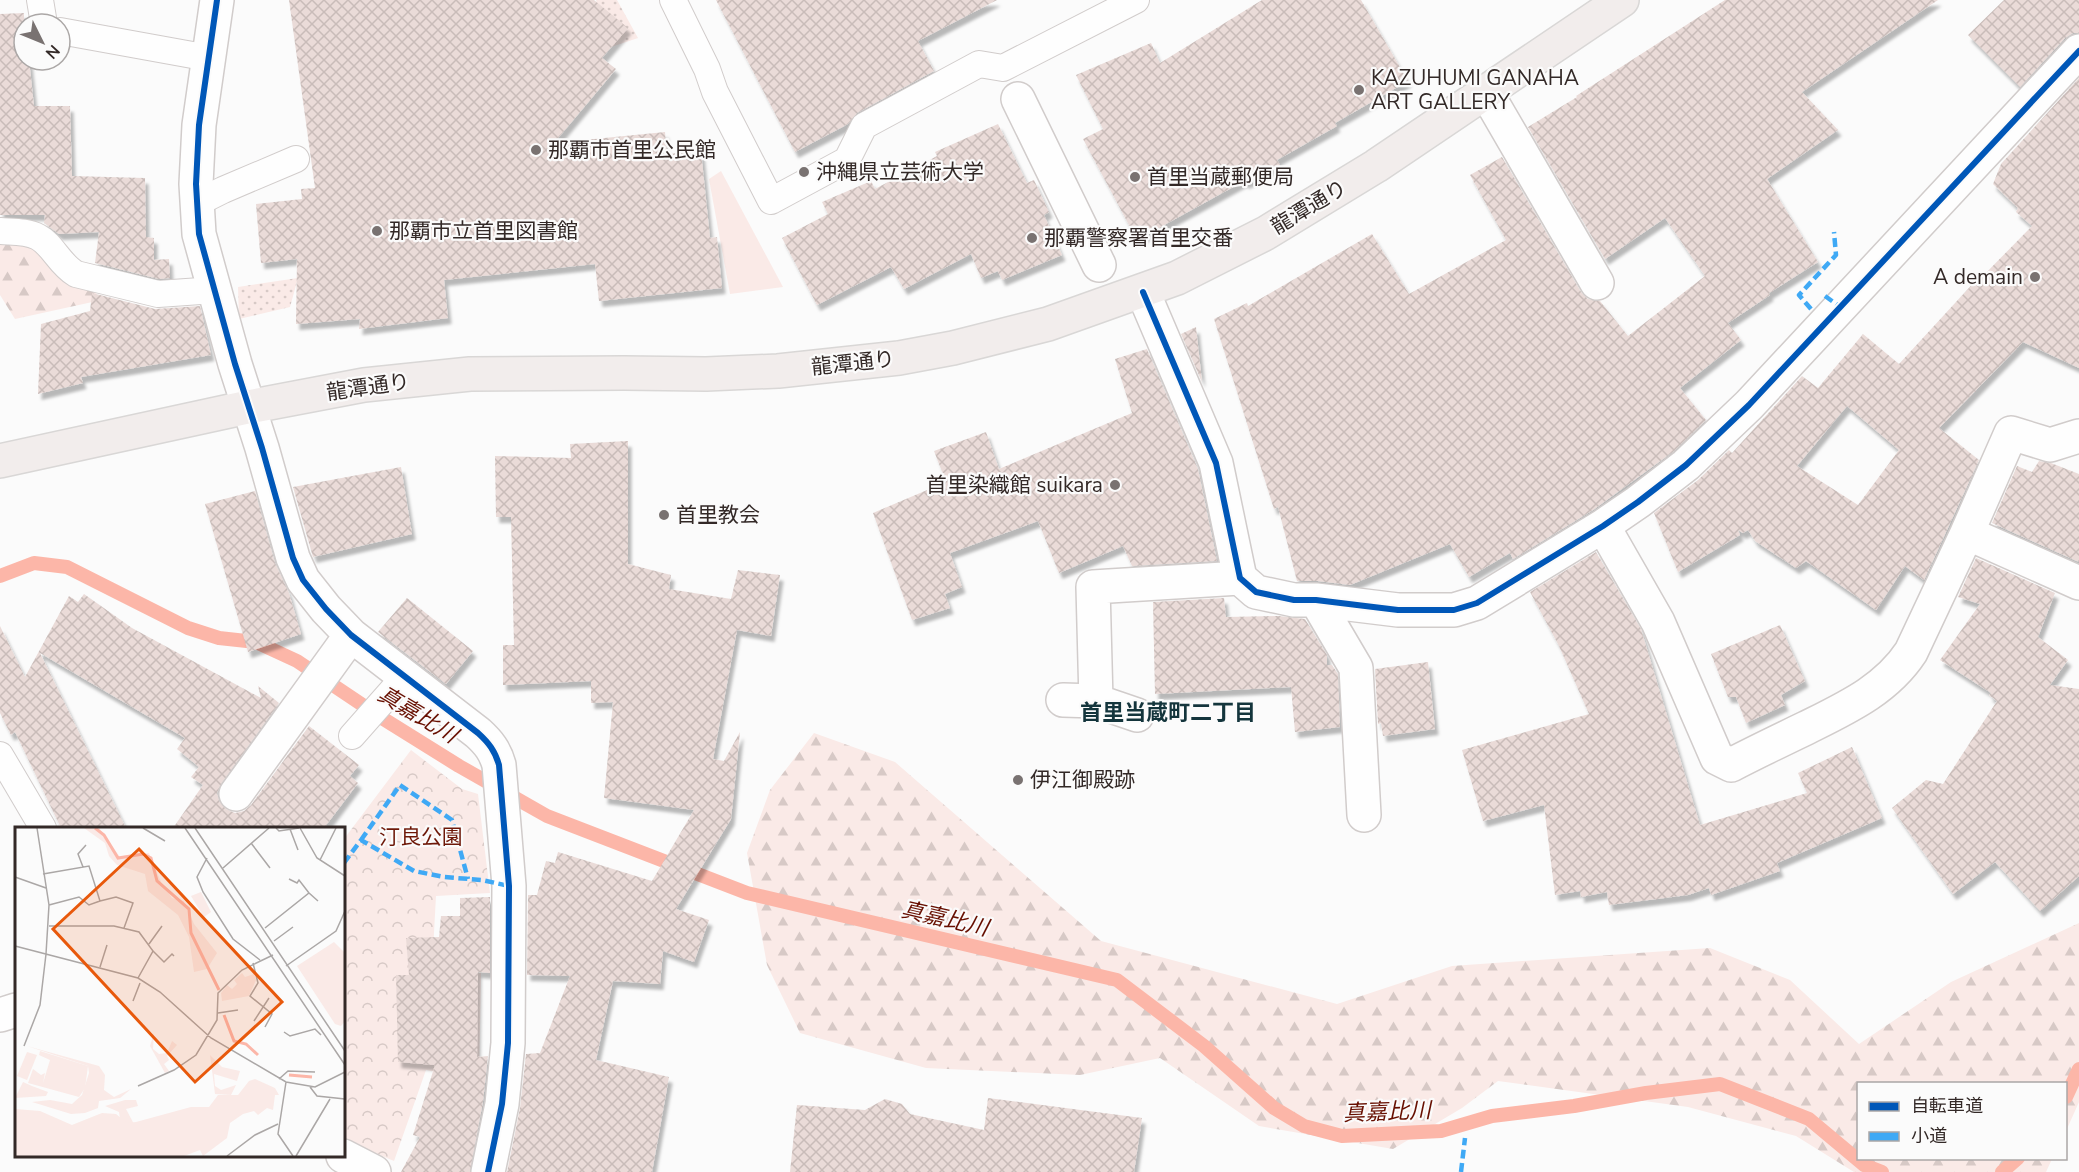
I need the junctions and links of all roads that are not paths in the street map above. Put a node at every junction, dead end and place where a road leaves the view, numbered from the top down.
1 (217, 0) edge
2 (673, 0) edge
3 (1137, 0) edge
4 (1622, 0) edge
5 (72, 32) edge
6 (2079, 51) edge
7 (209, 58) junction
8 (1003, 68) junction
9 (1486, 92) junction
10 (1018, 99) joint
11 (296, 159) dead end
12 (197, 203) junction
13 (0, 231) edge
14 (1099, 266) dead end
15 (1597, 283) dead end
16 (215, 290) junction
17 (1143, 291) junction
18 (248, 407) junction
19 (2079, 436) edge
20 (0, 461) edge
21 (1604, 526) junction
22 (1966, 533) junction
23 (1240, 578) junction
24 (2079, 583) edge
25 (1316, 600) junction
26 (351, 635) junction
27 (405, 676) junction
28 (1063, 700) dead end
29 (1096, 701) junction
30 (1137, 715) dead end
31 (352, 736) dead end
32 (0, 755) edge
33 (236, 794) dead end
34 (1364, 815) dead end
35 (42, 827) edge
36 (15, 1010) edge
37 (0, 1015) edge
38 (345, 1156) edge
39 (374, 1172) edge
40 (488, 1172) edge

1 - 7 street
2 - 8 lane
3 - 8 lane
4 - 9 main road, 龍潭通り
5 - 7 lane
6 - 21 street
7 - 12 street
8 - 10 lane
9 - 15 street
9 - 17 main road, 龍潭通り
10 - 14 street
11 - 12 lane
12 - 16 street
13 - 16 lane
16 - 18 street
17 - 18 main road, 龍潭通り
17 - 23 street
18 - 20 main road, 龍潭通り
18 - 26 street
19 - 22 street
21 - 22 street
21 - 25 street
22 - 24 street
23 - 25 street
23 - 29 street
25 - 34 street
26 - 27 street
26 - 33 street
27 - 31 lane
27 - 40 street
28 - 29 street
29 - 30 street
32 - 35 lane
36 - 37 street
38 - 39 street

